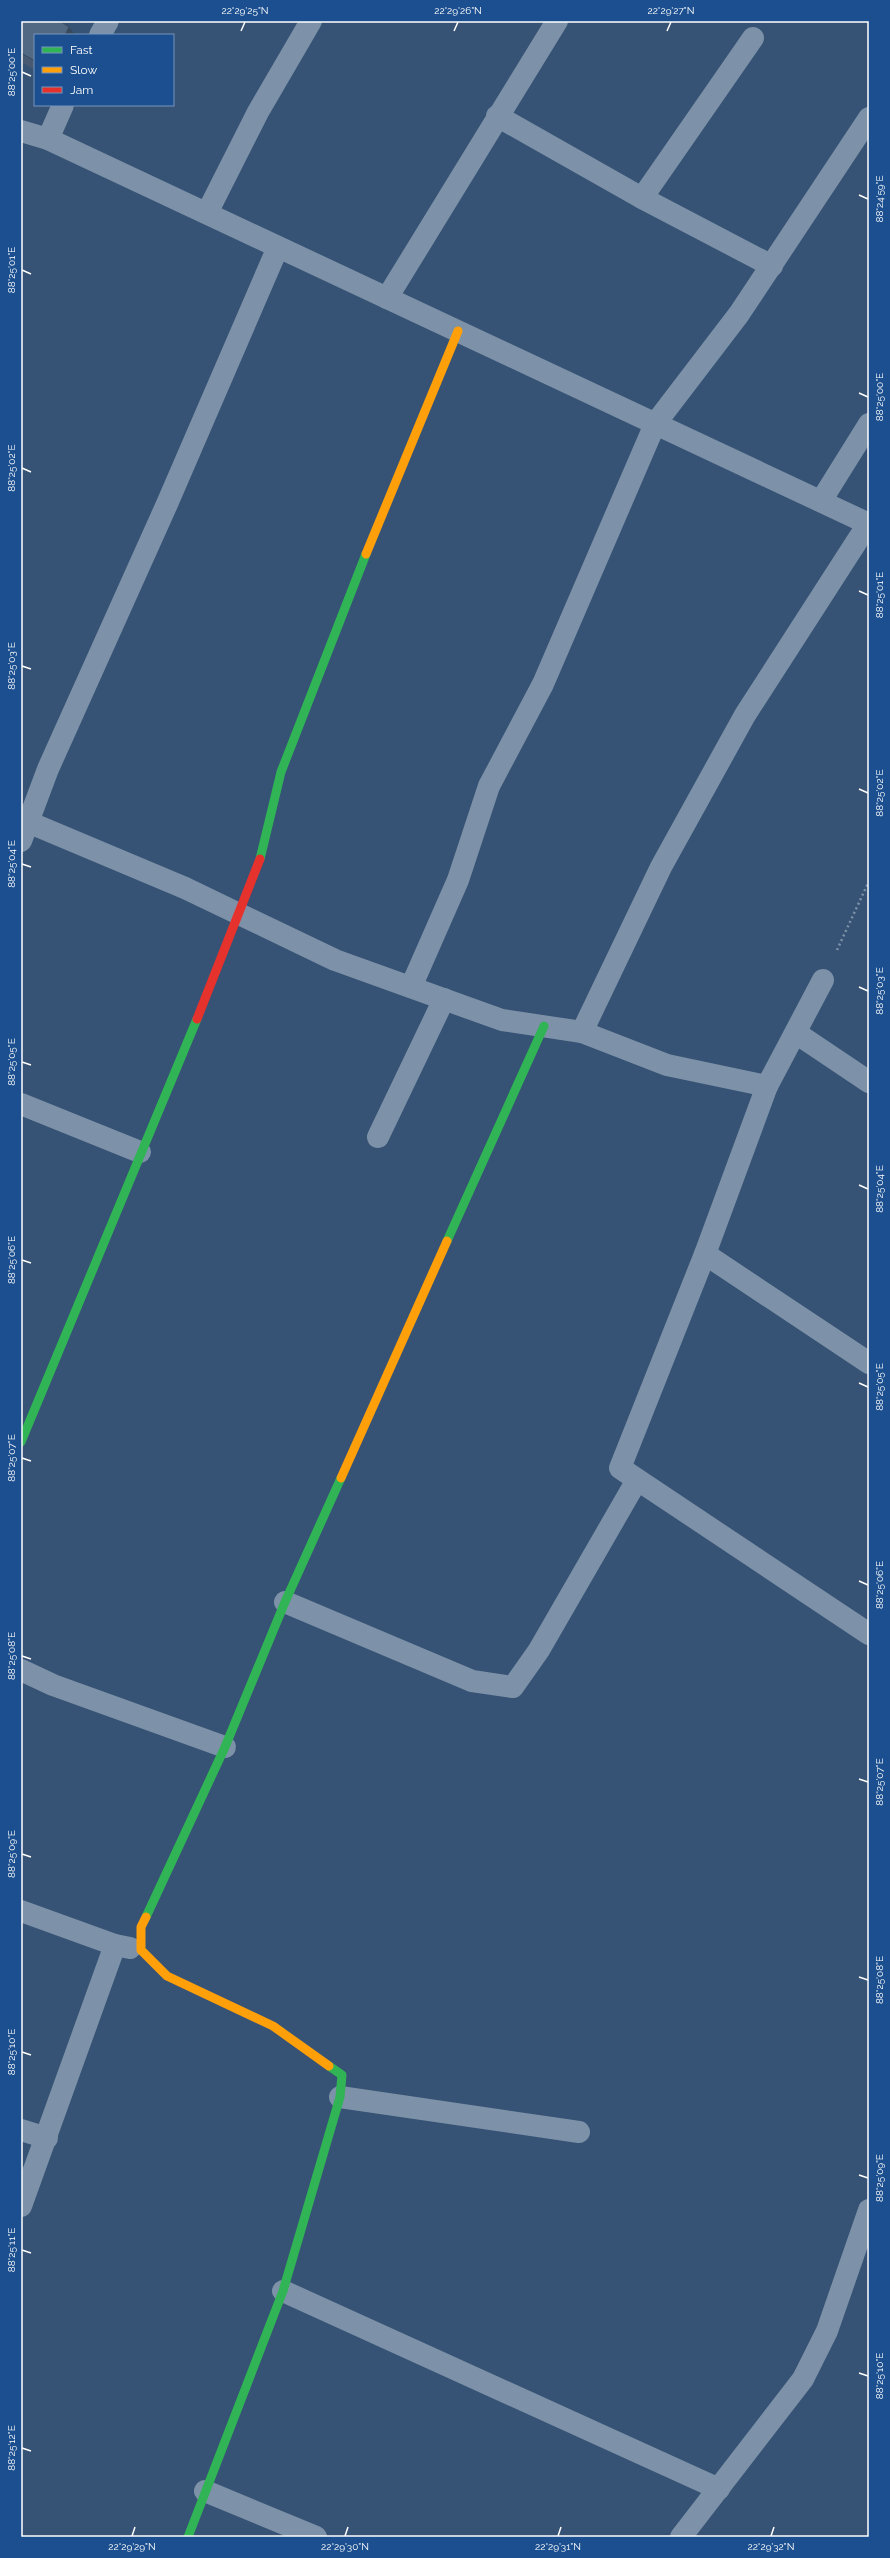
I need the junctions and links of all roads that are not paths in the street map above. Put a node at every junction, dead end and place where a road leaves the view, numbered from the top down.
1 (108, 21) edge
2 (311, 21) edge
3 (557, 21) edge
4 (101, 34) edge
5 (753, 38) dead end
6 (64, 106) edge
7 (497, 116) junction
8 (869, 118) edge
9 (21, 131) edge
10 (48, 139) junction
11 (642, 198) junction
12 (207, 213) junction
13 (278, 247) junction
14 (772, 266) junction
15 (387, 298) junction
16 (458, 331) junction
17 (655, 424) junction
18 (869, 424) edge
19 (821, 501) junction
20 (869, 524) edge
21 (26, 818) edge
22 (240, 914) junction
23 (823, 980) road end
24 (410, 987) junction
25 (444, 999) junction
26 (544, 1026) junction
27 (582, 1032) junction
28 (796, 1033) junction
29 (869, 1082) edge
30 (767, 1086) junction
31 (21, 1104) edge
32 (378, 1137) dead end
33 (140, 1152) junction
34 (705, 1254) junction
35 (869, 1363) edge
36 (21, 1442) edge
37 (637, 1480) junction
38 (286, 1602) junction
39 (869, 1634) edge
40 (21, 1670) edge
41 (225, 1747) junction
42 (21, 1911) edge
43 (115, 1945) junction
44 (141, 1950) junction
45 (340, 2097) junction
46 (21, 2130) edge
47 (579, 2132) dead end
48 (47, 2138) junction
49 (21, 2206) edge
50 (869, 2210) edge
51 (283, 2291) junction
52 (719, 2489) junction
53 (205, 2491) junction
54 (188, 2537) edge
55 (316, 2537) edge
56 (681, 2537) edge

1 - 4 street
2 - 12 street
3 - 7 street
5 - 11 street
6 - 10 street
7 - 11 street
7 - 15 street
8 - 14 street
9 - 10 street
10 - 12 street
11 - 14 street
12 - 13 street
13 - 15 street
13 - 21 street
14 - 17 street
15 - 16 street
16 - 17 street
16 - 22 street
17 - 19 street
17 - 24 street
18 - 19 street
19 - 20 street
20 - 27 street
21 - 22 street
22 - 24 street
22 - 33 street
23 - 28 street
24 - 25 street
25 - 26 street
25 - 32 street
26 - 27 street
26 - 38 street
27 - 30 street
28 - 29 street
28 - 30 street
30 - 34 street
31 - 33 street
33 - 36 street
34 - 35 street
34 - 37 street
37 - 38 street
37 - 39 street
38 - 41 street
40 - 41 street
41 - 44 street
42 - 43 street
43 - 44 street
43 - 48 street
44 - 45 street
45 - 47 street
45 - 51 street
46 - 48 street
48 - 49 street
50 - 52 street
51 - 52 street
51 - 53 street
52 - 56 street
53 - 54 street
53 - 55 street

